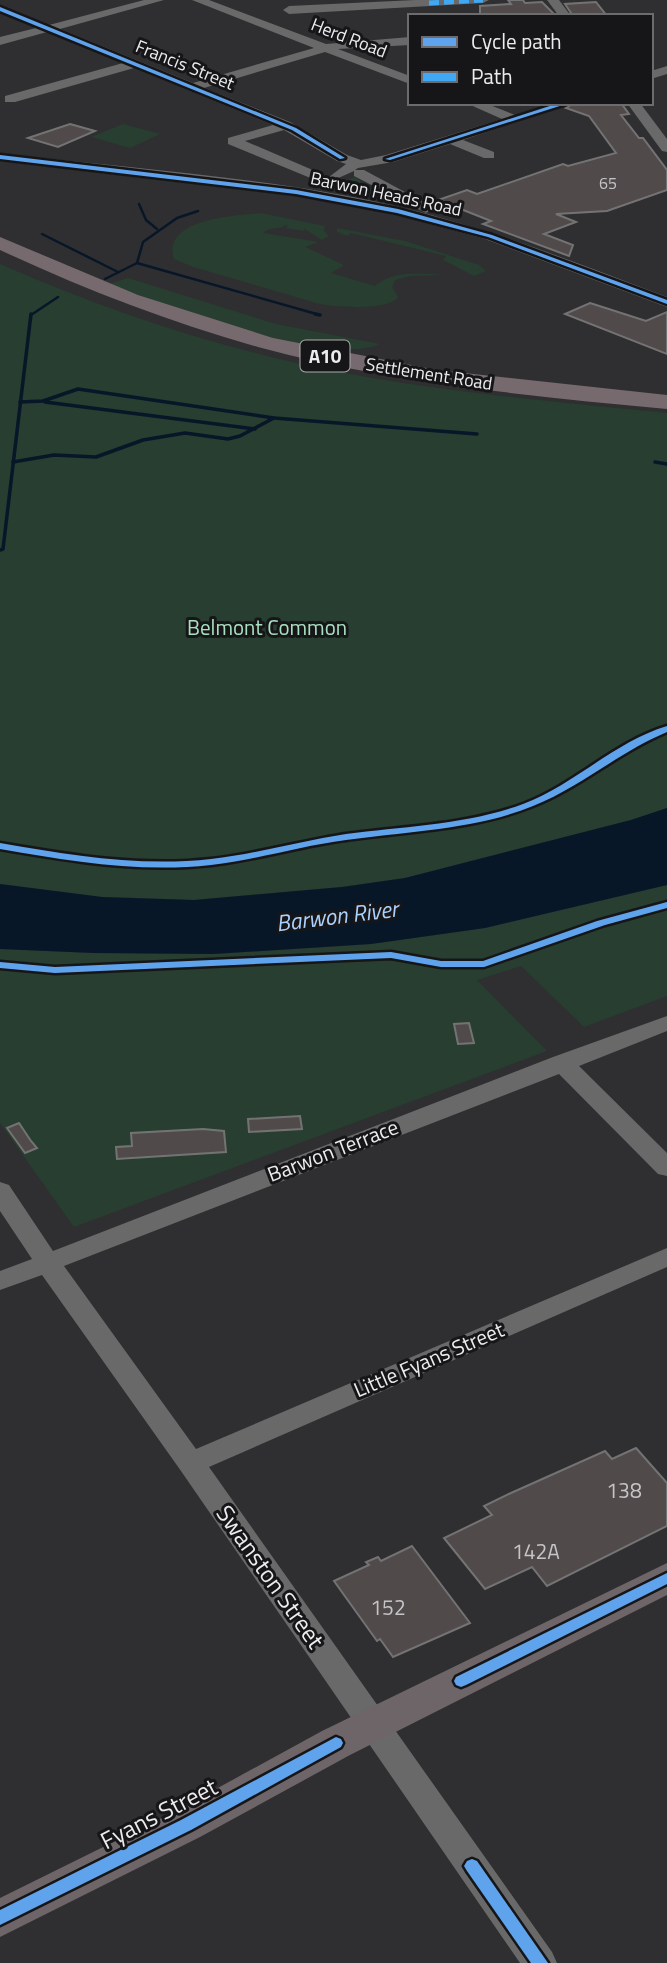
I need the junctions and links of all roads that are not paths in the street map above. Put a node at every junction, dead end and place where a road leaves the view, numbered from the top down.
1 (158, 0) edge
2 (198, 0) edge
3 (485, 3) edge
4 (287, 5) edge
5 (0, 9) edge
6 (49, 29) junction
7 (291, 32) junction
8 (0, 41) edge
9 (408, 41) edge
10 (327, 48) junction
11 (135, 64) junction
12 (408, 79) edge
13 (192, 87) junction
14 (10, 99) dead end
15 (477, 105) edge
16 (560, 105) edge
17 (635, 105) edge
18 (515, 119) junction
19 (285, 125) junction
20 (452, 140) junction
21 (667, 148) edge
22 (489, 155) dead end
23 (0, 160) edge
24 (360, 169) junction
25 (330, 178) junction
26 (296, 192) junction
27 (400, 204) junction
28 (0, 243) edge
29 (0, 253) edge
30 (667, 302) edge
31 (667, 402) edge
32 (667, 410) edge
33 (667, 1023) edge
34 (561, 1062) junction
35 (667, 1168) edge
36 (0, 1191) edge
37 (667, 1257) edge
38 (48, 1263) junction
39 (0, 1280) edge
40 (191, 1463) junction
41 (667, 1578) edge
42 (375, 1725) junction
43 (0, 1918) edge
44 (540, 1963) edge

1 - 6 street
2 - 7 street, Herd Road
3 - 4 street
4 - 7 street
5 - 6 street, Francis Street
6 - 8 street
6 - 11 street, Francis Street
7 - 10 street, Herd Road
9 - 10 street
10 - 12 street, Herd Road
10 - 13 street
11 - 13 street, Francis Street
11 - 14 street
13 - 19 street, Francis Street
15 - 18 street
16 - 18 street
17 - 21 street
18 - 20 street
19 - 24 street, Francis Street
19 - 25 street
20 - 22 street
20 - 24 street
23 - 26 street, Barwon Heads Road
24 - 25 street
24 - 27 street, Francis Street
25 - 26 street
26 - 27 street, Barwon Heads Road
27 - 30 street, Barwon Heads Road
28 - 31 highway, Settlement Road / A10
29 - 32 highway, Settlement Road / A10
33 - 34 street, Barwon Terrace
34 - 35 street
34 - 38 street, Barwon Terrace
36 - 38 street, Swanston Street
37 - 40 street, Little Fyans Street
38 - 39 street, Barwon Terrace
38 - 40 street, Swanston Street
40 - 42 street, Swanston Street
41 - 42 main road, Fyans Street
42 - 43 main road, Fyans Street
42 - 44 street, Swanston Street

